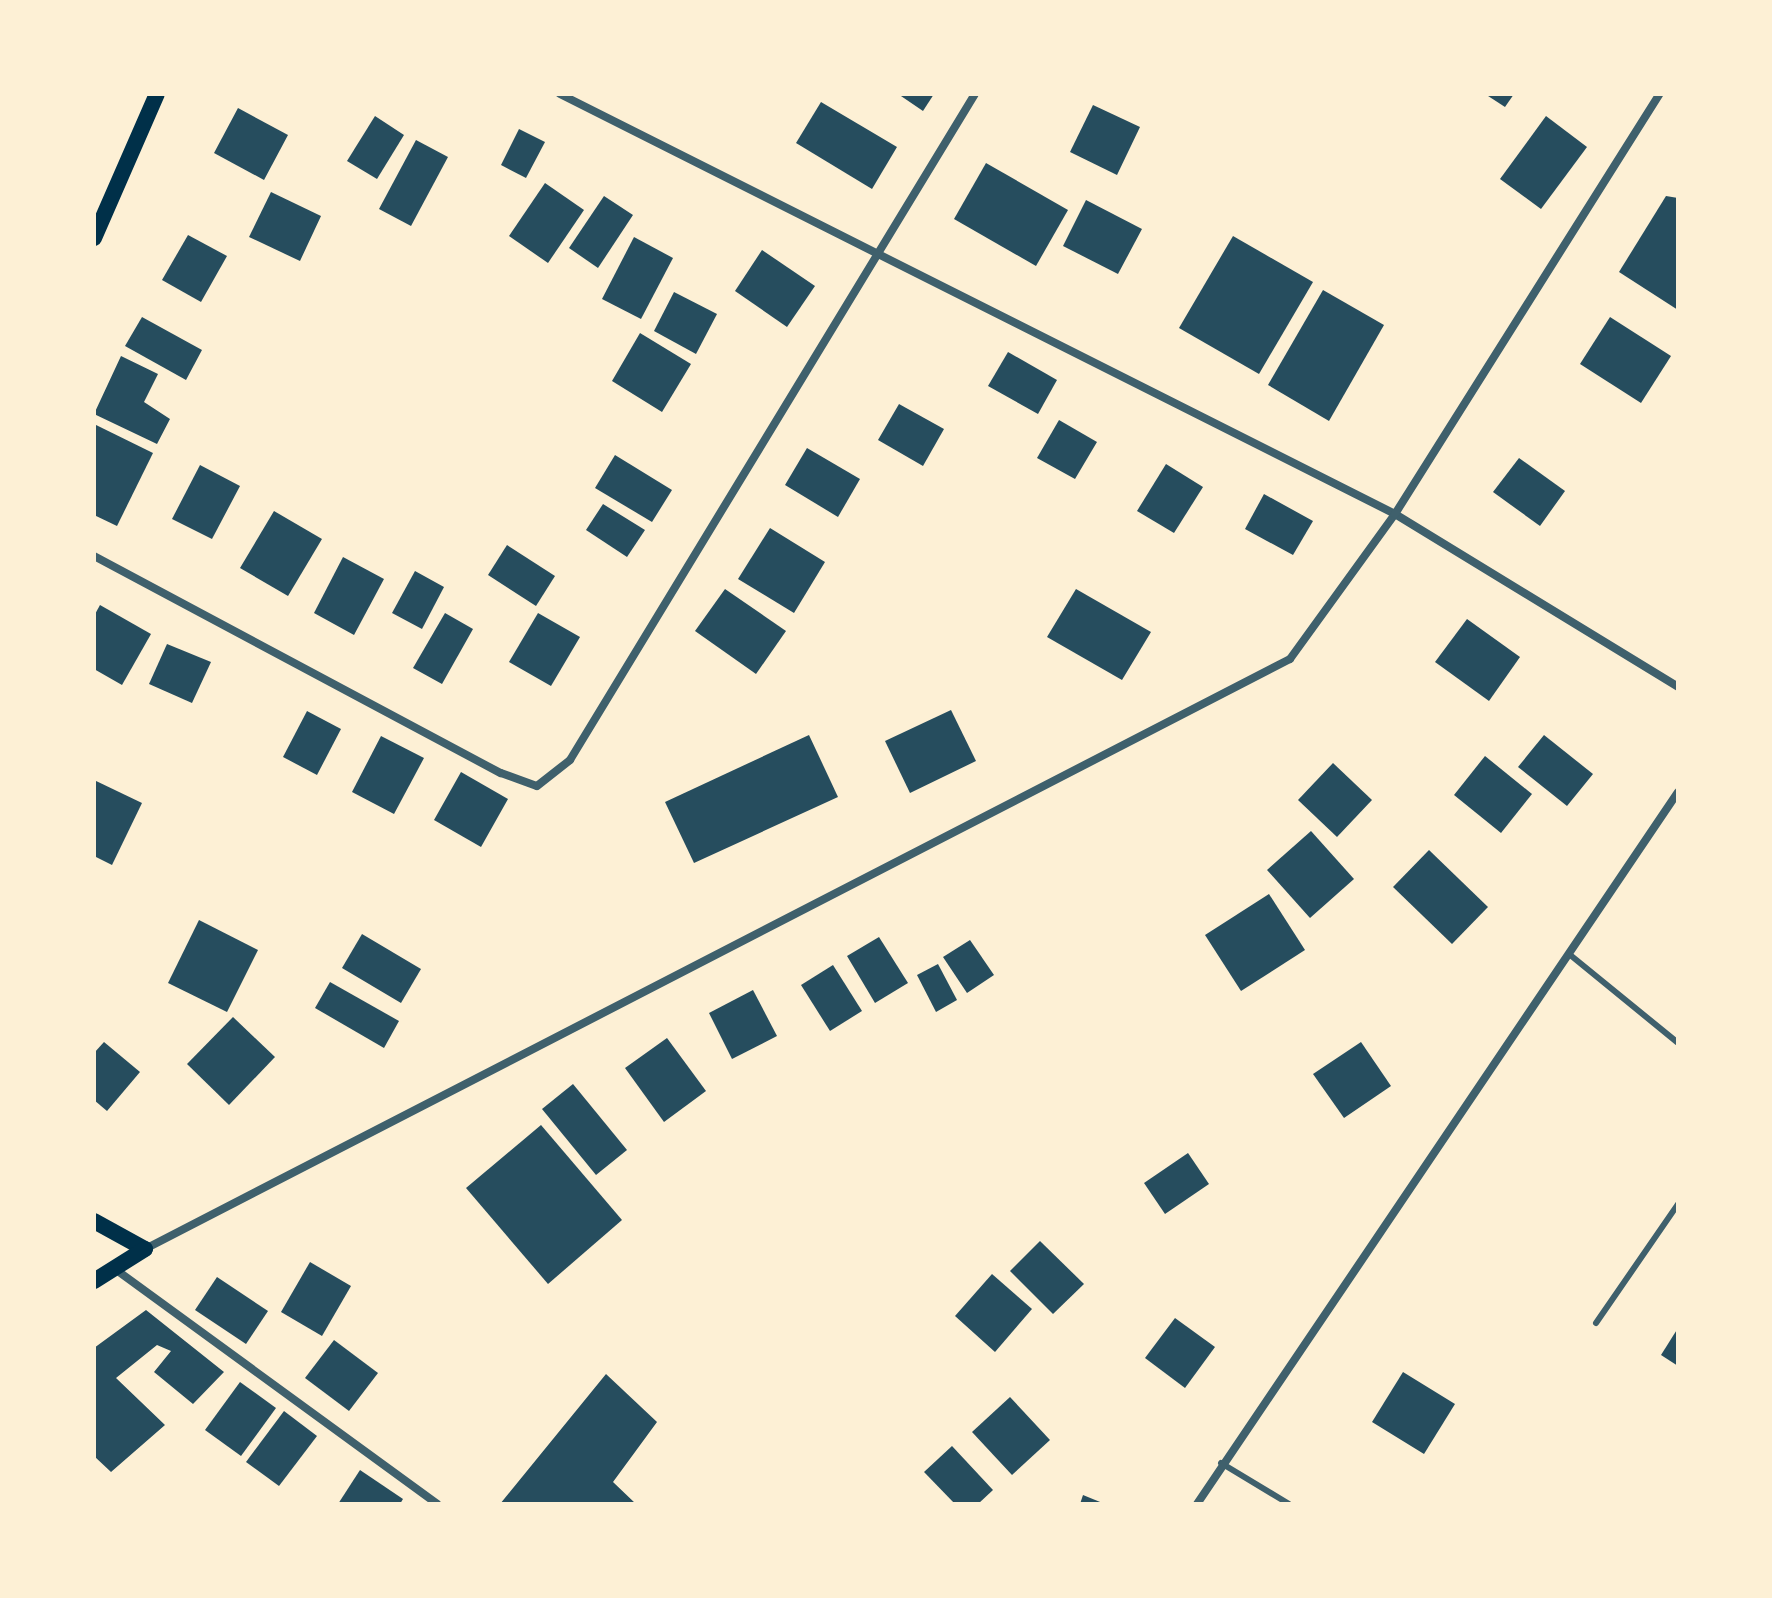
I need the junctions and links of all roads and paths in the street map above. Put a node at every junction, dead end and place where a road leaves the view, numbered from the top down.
1 (157, 94) edge
2 (560, 94) edge
3 (975, 94) edge
4 (1659, 94) edge
5 (94, 238) edge
6 (879, 257) junction
7 (1395, 514) junction
8 (94, 556) edge
9 (1678, 687) edge
10 (1678, 792) edge
11 (1569, 954) junction
12 (1678, 1043) edge
13 (1678, 1204) edge
14 (94, 1221) edge
15 (145, 1249) junction
16 (114, 1269) junction
17 (94, 1281) edge
18 (1596, 1323) dead end
19 (1221, 1463) junction
20 (437, 1504) edge
21 (1197, 1504) edge
22 (1289, 1504) edge

1 - 5 main road
2 - 6 street
3 - 6 street
4 - 7 street
6 - 7 street
6 - 8 street
7 - 9 street
7 - 15 street
10 - 11 street
11 - 12 lane
11 - 19 street
13 - 18 lane
14 - 15 main road
15 - 16 main road
16 - 17 main road
16 - 20 street
19 - 21 street
19 - 22 lane

